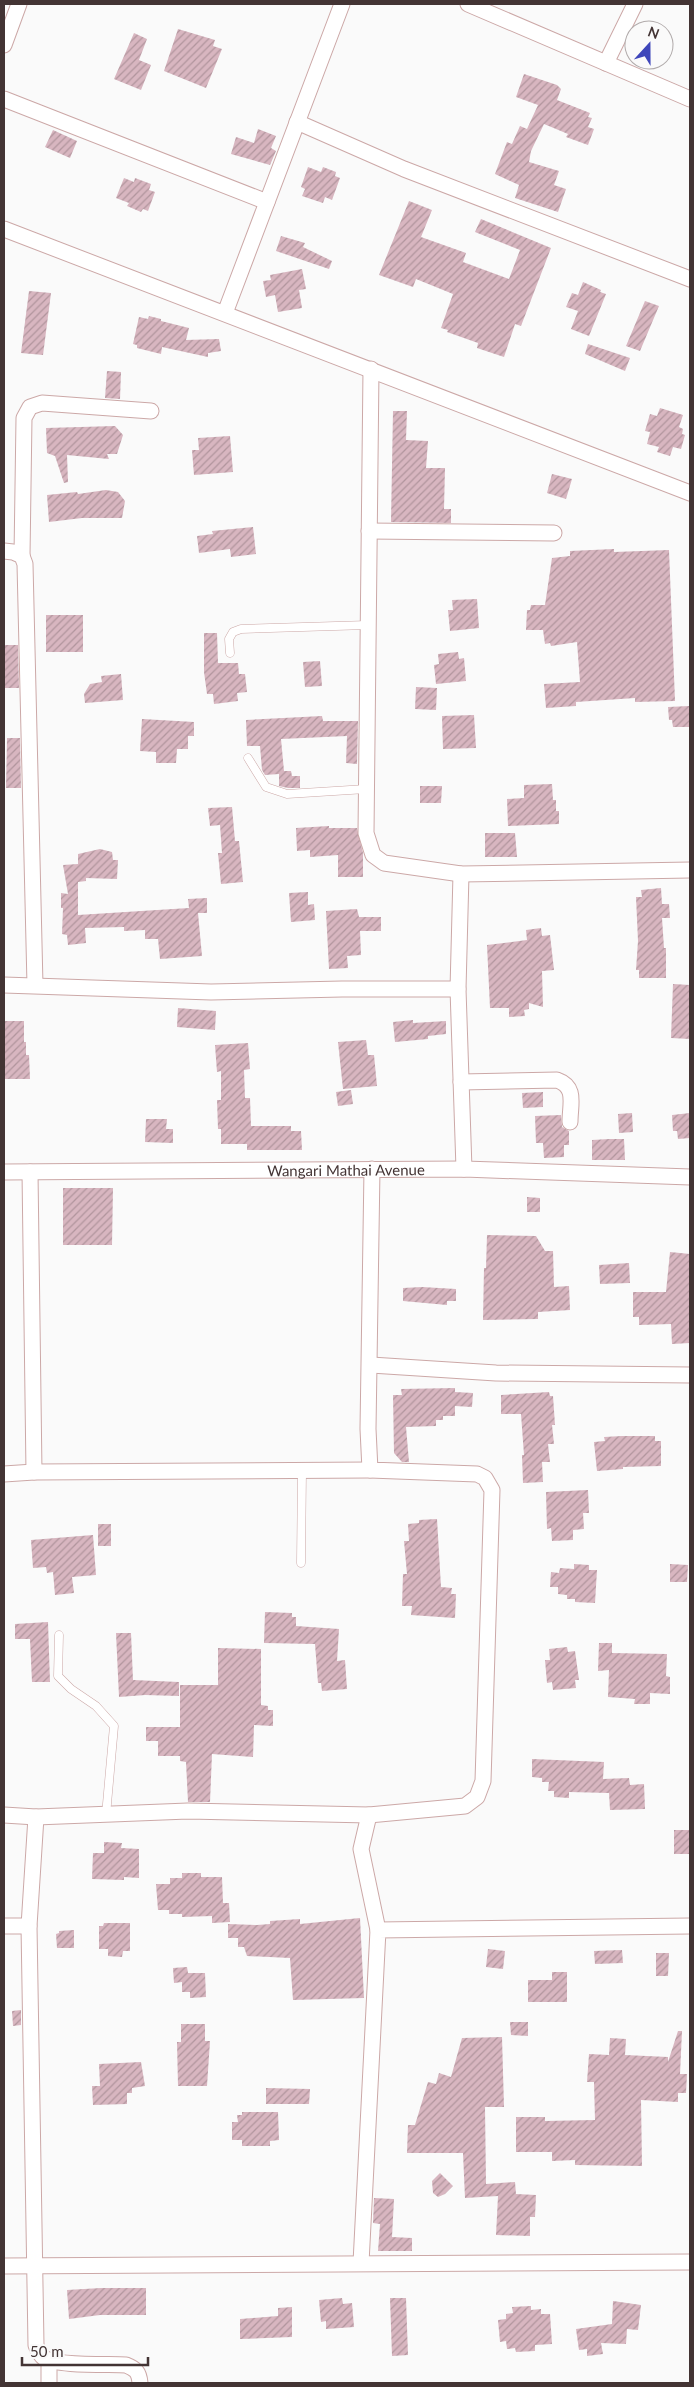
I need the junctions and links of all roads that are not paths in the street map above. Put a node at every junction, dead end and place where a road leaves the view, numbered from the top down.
1 (19, 4) edge
2 (342, 4) edge
3 (468, 4) edge
4 (635, 4) edge
5 (4, 45) edge
6 (606, 63) junction
7 (4, 99) edge
8 (690, 100) edge
9 (297, 122) junction
10 (267, 202) junction
11 (4, 229) edge
12 (690, 279) edge
13 (225, 314) junction
14 (371, 369) junction
15 (151, 411) dead end
16 (690, 493) edge
17 (369, 531) junction
18 (554, 533) dead end
19 (4, 551) edge
20 (22, 556) junction
21 (368, 625) junction
22 (230, 653) dead end
23 (248, 758) dead end
24 (366, 789) junction
25 (690, 870) edge
26 (461, 874) junction
27 (4, 985) edge
28 (35, 985) junction
29 (458, 989) junction
30 (461, 1082) junction
31 (570, 1122) dead end
32 (372, 1169) junction
33 (464, 1169) junction
34 (4, 1172) edge
35 (30, 1172) junction
36 (690, 1178) edge
37 (371, 1365) junction
38 (690, 1375) edge
39 (302, 1470) junction
40 (370, 1470) junction
41 (34, 1472) junction
42 (4, 1474) edge
43 (301, 1562) dead end
44 (59, 1635) dead end
45 (4, 1815) edge
46 (106, 1815) junction
47 (370, 1815) junction
48 (36, 1817) junction
49 (4, 1926) edge
50 (29, 1926) junction
51 (690, 1926) edge
52 (378, 1930) junction
53 (690, 2262) edge
54 (361, 2263) junction
55 (34, 2265) junction
56 (4, 2266) edge
57 (49, 2360) junction
58 (49, 2383) edge
59 (140, 2383) edge

1 - 5 street
2 - 9 street
3 - 6 street
4 - 6 street
6 - 8 street
7 - 10 street
9 - 10 street
9 - 12 street
10 - 13 street
11 - 13 street
13 - 14 street
14 - 16 street
14 - 17 street
15 - 20 street
17 - 18 street
17 - 21 street
19 - 20 street
20 - 28 street
21 - 22 lane
21 - 24 street
23 - 24 lane
24 - 26 street
25 - 26 street
26 - 29 street
27 - 28 street
28 - 29 street
29 - 30 street
30 - 31 street
30 - 33 street
32 - 33 street, Wangari Mathai Avenue
32 - 35 street, Wangari Mathai Avenue
32 - 37 street
33 - 36 street, Wangari Mathai Avenue
34 - 35 street, Wangari Mathai Avenue
35 - 41 street
37 - 38 street
37 - 40 street
39 - 40 street
39 - 41 street
39 - 43 lane
40 - 47 street
41 - 42 street
44 - 46 lane
45 - 48 street
46 - 47 street
46 - 48 street
47 - 52 street
48 - 50 street
49 - 50 street
50 - 55 street
51 - 52 street
52 - 54 street
53 - 54 street
54 - 55 street
55 - 56 street
55 - 57 street
57 - 58 street
57 - 59 street

